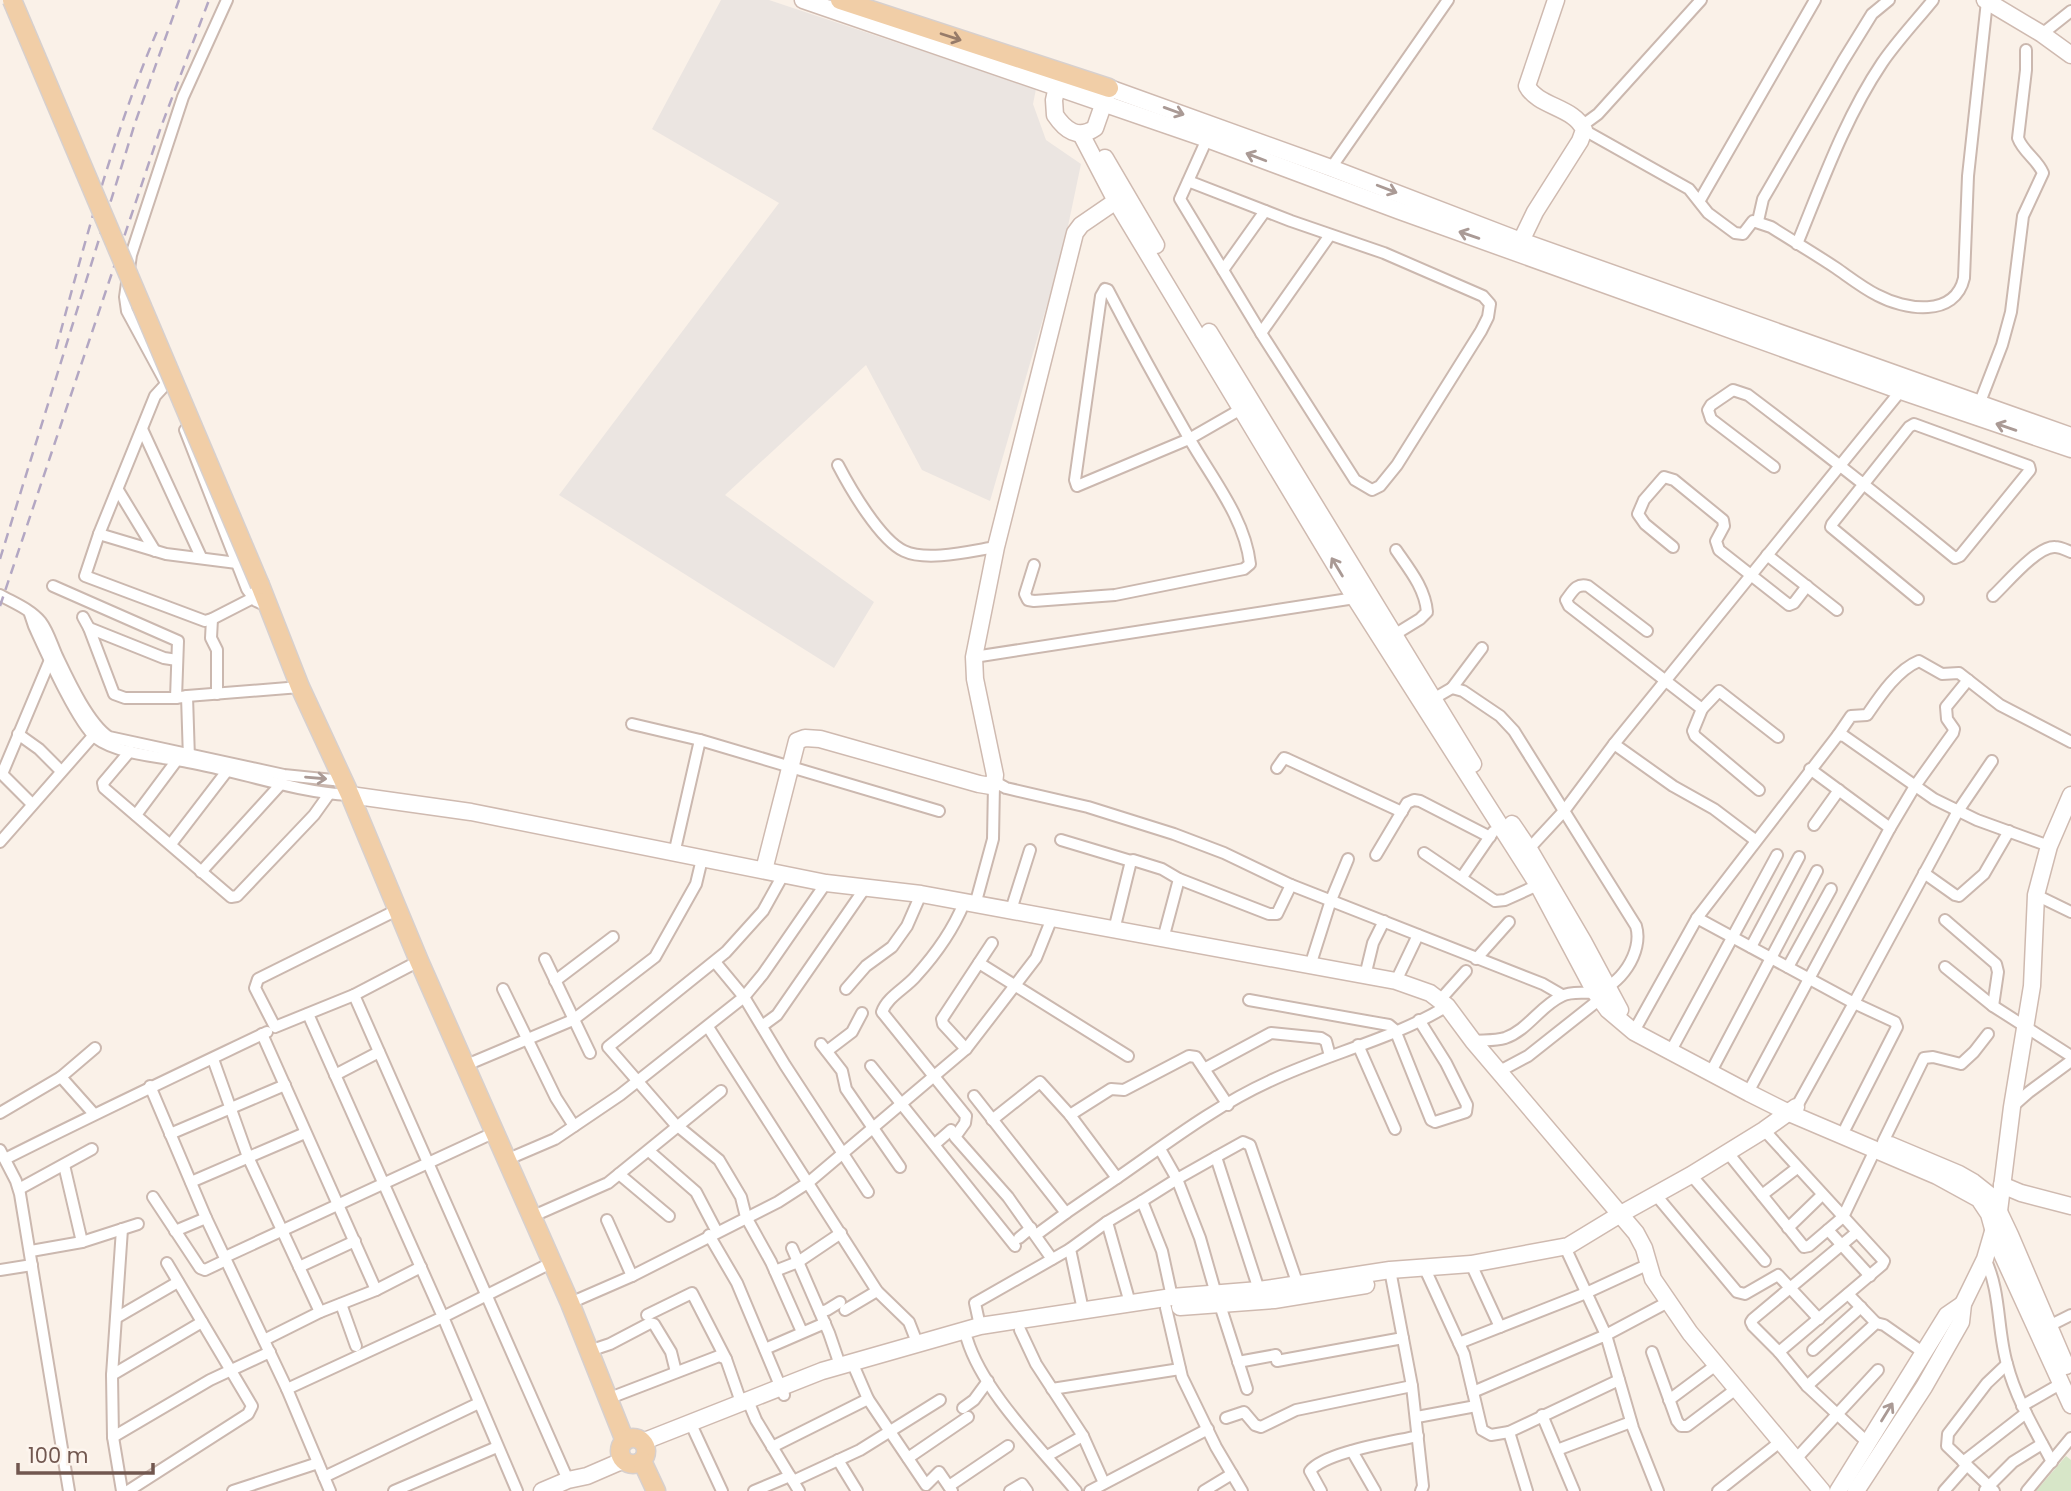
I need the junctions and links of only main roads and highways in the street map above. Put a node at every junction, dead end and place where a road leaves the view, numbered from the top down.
1 (12, 0) edge
2 (840, 0) edge
3 (1107, 96) road end
4 (589, 1351) junction
5 (634, 1451) junction
6 (647, 1491) edge
7 (656, 1491) edge

1 - 4 main road, bridge
2 -> 3 main road
4 - 5 main road
4 - 5 main road
5 - 6 main road
5 - 7 main road

